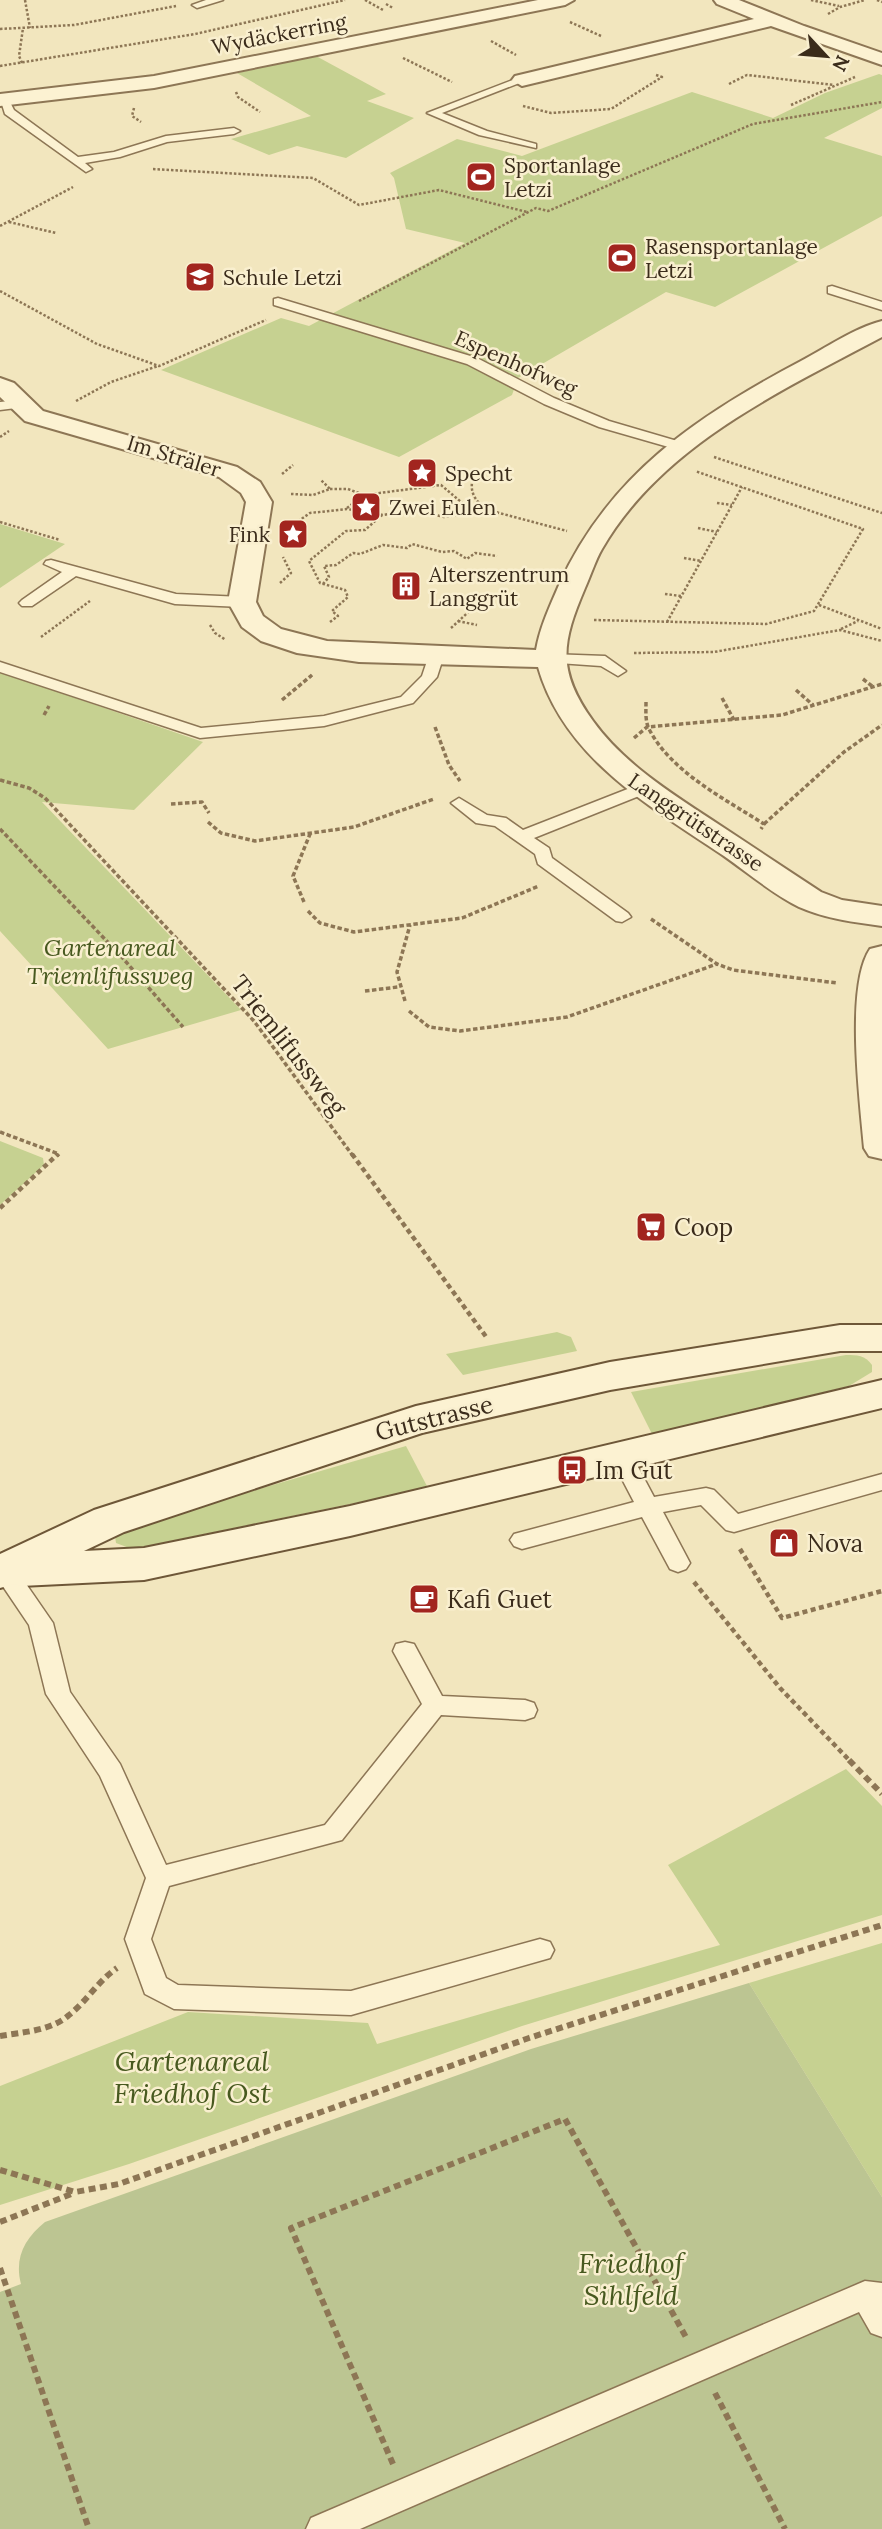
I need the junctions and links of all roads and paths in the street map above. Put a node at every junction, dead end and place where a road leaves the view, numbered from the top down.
1 (25, 0) edge
2 (218, 0) edge
3 (345, 0) edge
4 (565, 0) edge
5 (723, 0) edge
6 (811, 0) edge
7 (865, 0) edge
8 (877, 0) edge
9 (882, 2) edge
10 (389, 3) dead end
11 (183, 5) dead end
12 (197, 5) dead end
13 (534, 6) junction
14 (840, 7) junction
15 (393, 8) dead end
16 (829, 13) dead end
17 (772, 20) junction
18 (23, 28) junction
19 (30, 28) junction
20 (0, 29) edge
21 (484, 37) dead end
22 (603, 37) dead end
23 (399, 55) dead end
24 (882, 58) edge
25 (524, 59) dead end
26 (22, 63) junction
27 (0, 66) edge
28 (651, 73) dead end
29 (858, 76) dead end
30 (448, 80) dead end
31 (522, 80) joint
32 (729, 84) dead end
33 (834, 85) junction
34 (2, 100) edge
35 (882, 102) edge
36 (516, 105) dead end
37 (791, 106) dead end
38 (234, 131) dead end
39 (532, 146) dead end
40 (81, 165) junction
41 (154, 169) dead end
42 (528, 212) junction
43 (8, 222) junction
44 (0, 226) edge
45 (56, 233) dead end
46 (832, 290) dead end
47 (0, 291) edge
48 (278, 302) dead end
49 (882, 306) edge
50 (295, 308) junction
51 (329, 317) junction
52 (882, 328) edge
53 (159, 366) junction
54 (0, 385) edge
55 (64, 402) dead end
56 (9, 405) edge
57 (690, 456) junction
58 (293, 465) dead end
59 (282, 474) dead end
60 (473, 477) dead end
61 (321, 480) dead end
62 (742, 487) junction
63 (330, 489) junction
64 (291, 494) dead end
65 (364, 495) junction
66 (718, 503) dead end
67 (732, 505) junction
68 (347, 509) junction
69 (488, 510) junction
70 (478, 512) junction
71 (882, 513) edge
72 (383, 515) junction
73 (698, 528) dead end
74 (717, 532) junction
75 (573, 533) dead end
76 (280, 534) dead end
77 (497, 556) dead end
78 (684, 558) dead end
79 (701, 561) junction
80 (51, 564) dead end
81 (75, 570) junction
82 (323, 584) junction
83 (665, 594) dead end
84 (681, 596) junction
85 (242, 602) junction
86 (472, 602) dead end
87 (27, 603) dead end
88 (819, 605) junction
89 (587, 619) dead end
90 (859, 620) junction
91 (457, 621) junction
92 (667, 622) junction
93 (477, 625) dead end
94 (322, 628) dead end
95 (450, 629) dead end
96 (882, 629) edge
97 (840, 630) junction
98 (882, 641) edge
99 (623, 651) dead end
100 (436, 655) junction
101 (550, 659) junction
102 (0, 667) edge
103 (618, 671) dead end
104 (863, 678) dead end
105 (882, 684) edge
106 (872, 686) junction
107 (796, 690) dead end
108 (722, 698) dead end
109 (646, 702) dead end
110 (813, 705) junction
111 (734, 720) junction
112 (882, 725) edge
113 (647, 727) junction
114 (627, 743) dead end
115 (0, 780) edge
116 (643, 788) junction
117 (437, 798) dead end
118 (459, 803) dead end
119 (171, 804) dead end
120 (209, 813) dead end
121 (208, 822) dead end
122 (764, 824) junction
123 (0, 829) edge
124 (310, 834) junction
125 (759, 835) dead end
126 (522, 837) junction
127 (544, 884) dead end
128 (304, 902) dead end
129 (308, 911) dead end
130 (645, 915) dead end
131 (882, 916) edge
132 (622, 917) dead end
133 (410, 925) junction
134 (717, 964) junction
135 (881, 964) edge
136 (837, 983) dead end
137 (398, 987) junction
138 (365, 990) dead end
139 (405, 1001) dead end
140 (409, 1011) dead end
141 (183, 1027) dead end
142 (879, 1034) edge
143 (0, 1132) edge
144 (882, 1148) edge
145 (0, 1208) edge
146 (486, 1338) dead end
147 (882, 1338) edge
148 (882, 1394) edge
149 (622, 1458) junction
150 (882, 1482) edge
151 (646, 1507) junction
152 (734, 1524) junction
153 (523, 1540) dead end
154 (678, 1563) joint
155 (2, 1569) edge
156 (882, 1591) edge
157 (405, 1651) dead end
158 (435, 1705) junction
159 (525, 1710) dead end
160 (882, 1794) edge
161 (159, 1878) junction
162 (882, 1925) edge
163 (540, 1950) dead end
164 (143, 1954) junction
165 (0, 2036) edge
166 (0, 2170) edge
167 (75, 2192) junction
168 (0, 2222) edge
169 (0, 2267) edge
170 (874, 2296) edge
171 (882, 2323) edge
172 (701, 2365) junction
173 (405, 2491) junction
174 (89, 2529) edge
175 (322, 2529) edge
176 (785, 2529) edge

1 - 19 path
2 - 12 lane
3 - 26 path
4 - 13 street, Wydäckerring
5 - 17 street
6 - 14 path
7 - 14 path
8 - 9 path
10 - 15 path
11 - 19 path
13 - 22 path
13 - 34 street, Wydäckerring
14 - 16 path
17 - 24 street
17 - 31 street
18 - 19 path
18 - 20 path
18 - 26 path
21 - 25 path
23 - 30 path
26 - 27 path
28 - 36 path
29 - 33 path
31 - 39 lane
32 - 33 path
33 - 37 path
34 - 40 lane
35 - 42 path
38 - 40 lane
40 - 43 path
41 - 42 path
42 - 51 path
43 - 44 path
43 - 45 path
46 - 49 lane
47 - 53 path
48 - 50 lane, Espenhofweg
50 - 51 lane, Espenhofweg
50 - 53 path
51 - 57 lane, Espenhofweg
52 - 57 street
53 - 55 path
54 - 56 street, Im Sträler
56 - 85 street, Im Sträler
57 - 62 path
57 - 71 path
57 - 101 street
58 - 59 path
60 - 69 path
61 - 63 path
62 - 67 path
62 - 88 path
63 - 64 path
63 - 65 path
65 - 68 path
65 - 70 path
66 - 67 path
67 - 74 path
68 - 72 path
68 - 76 path
69 - 70 path
69 - 75 path
70 - 72 path
72 - 82 path
73 - 74 path
74 - 79 path
77 - 82 path
78 - 79 path
79 - 84 path
80 - 81 lane
81 - 85 lane
81 - 87 lane
82 - 94 path
83 - 84 path
84 - 92 path
85 - 100 street
86 - 91 path
88 - 90 path
88 - 92 path
89 - 92 path
90 - 96 path
90 - 97 path
91 - 93 path
91 - 95 path
97 - 98 path
97 - 99 path
100 - 101 street
100 - 102 lane
101 - 103 lane
101 - 116 street, Langgrütstrasse
104 - 106 path
105 - 106 path
106 - 110 path
107 - 110 path
108 - 111 path
109 - 113 path
110 - 111 path
111 - 113 path
112 - 122 path
113 - 114 path
113 - 122 path
115 - 146 path, Triemlifussweg
116 - 126 lane
116 - 131 street, Langgrütstrasse
117 - 124 path
118 - 126 lane
119 - 120 path
121 - 124 path
122 - 125 path
123 - 141 path
124 - 128 path
126 - 132 lane
127 - 133 path
129 - 133 path
130 - 134 path
133 - 137 path
134 - 136 path
134 - 140 path
135 - 142 street
137 - 138 path
137 - 139 path
142 - 144 street
143 - 145 path
147 - 155 street, Gutstrasse
148 - 149 street
149 - 151 lane
149 - 155 street
150 - 152 lane
151 - 152 lane
151 - 153 lane
151 - 154 lane
152 - 156 path
154 - 160 path
155 - 161 lane
157 - 158 lane
158 - 159 lane
158 - 161 lane
161 - 164 lane
162 - 167 path
163 - 164 lane
164 - 165 path
166 - 167 path
167 - 168 path
169 - 174 path
170 - 171 lane
170 - 172 lane
172 - 173 lane
172 - 173 path
172 - 176 path
173 - 175 lane

